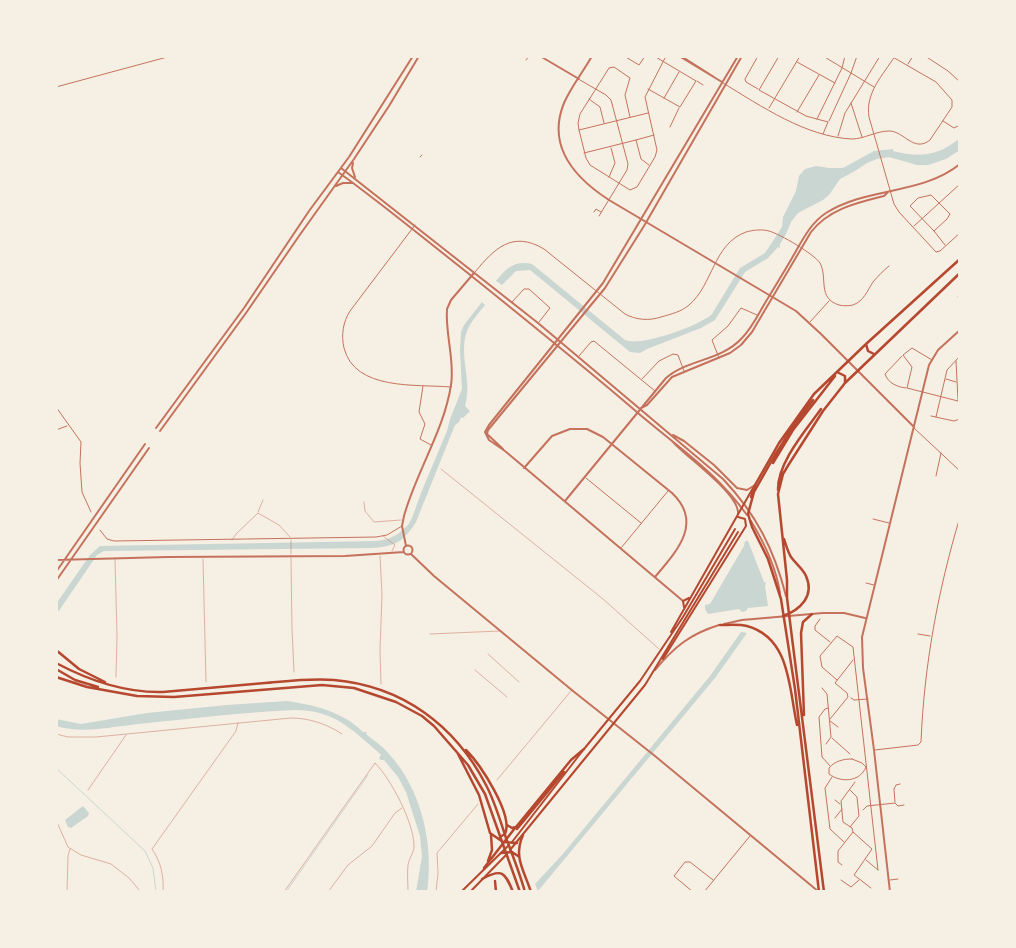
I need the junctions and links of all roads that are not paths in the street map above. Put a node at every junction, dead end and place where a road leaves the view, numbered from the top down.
1 (171, 56) edge
2 (414, 56) edge
3 (419, 56) edge
4 (529, 56) edge
5 (540, 56) edge
6 (592, 56) edge
7 (624, 56) edge
8 (645, 56) edge
9 (654, 56) edge
10 (666, 56) edge
11 (680, 56) edge
12 (738, 56) edge
13 (742, 56) edge
14 (758, 56) edge
15 (779, 56) edge
16 (800, 56) edge
17 (823, 56) edge
18 (845, 56) edge
19 (857, 56) edge
20 (880, 56) edge
21 (891, 56) edge
22 (913, 56) edge
23 (925, 56) edge
24 (895, 57) edge
25 (526, 60) dead end
26 (797, 61) junction
27 (663, 62) junction
28 (907, 65) junction
29 (842, 68) junction
30 (680, 72) junction
31 (851, 73) junction
32 (820, 75) junction
33 (578, 79) junction
34 (696, 81) junction
35 (722, 82) junction
36 (865, 82) junction
37 (960, 82) edge
38 (835, 83) junction
39 (703, 84) dead end
40 (726, 84) junction
41 (56, 87) edge
42 (875, 88) junction
43 (595, 89) junction
44 (648, 89) junction
45 (759, 90) junction
46 (664, 98) junction
47 (589, 99) junction
48 (774, 99) junction
49 (851, 102) junction
50 (680, 108) junction
51 (769, 109) junction
52 (797, 112) junction
53 (649, 113) junction
54 (630, 117) junction
55 (817, 119) junction
56 (617, 121) junction
57 (942, 121) junction
58 (828, 122) junction
59 (604, 124) junction
60 (960, 125) edge
61 (670, 127) dead end
62 (579, 130) junction
63 (823, 134) junction
64 (874, 134) junction
65 (654, 135) junction
66 (838, 137) junction
67 (862, 138) junction
68 (636, 140) junction
69 (623, 143) junction
70 (610, 147) junction
71 (584, 153) junction
72 (354, 159) junction
73 (960, 164) edge
74 (650, 165) junction
75 (341, 168) junction
76 (345, 171) junction
77 (338, 172) junction
78 (342, 175) junction
79 (609, 178) junction
80 (356, 179) junction
81 (354, 184) junction
82 (618, 184) junction
83 (960, 184) edge
84 (334, 187) junction
85 (890, 191) junction
86 (609, 200) junction
87 (940, 202) junction
88 (910, 206) junction
89 (960, 207) edge
90 (906, 210) dead end
91 (594, 212) dead end
92 (602, 212) junction
93 (960, 213) edge
94 (599, 216) dead end
95 (642, 219) junction
96 (922, 219) junction
97 (646, 222) junction
98 (415, 225) junction
99 (913, 226) junction
100 (412, 228) junction
101 (934, 231) junction
102 (960, 233) edge
103 (946, 246) junction
104 (799, 248) junction
105 (960, 259) edge
106 (716, 262) junction
107 (889, 266) dead end
108 (474, 273) junction
109 (960, 274) edge
110 (471, 276) junction
111 (598, 291) junction
112 (601, 294) junction
113 (771, 295) junction
114 (830, 300) junction
115 (512, 302) junction
116 (758, 315) junction
117 (809, 322) junction
118 (538, 323) junction
119 (960, 330) edge
120 (559, 341) junction
121 (556, 344) junction
122 (866, 344) junction
123 (874, 354) junction
124 (903, 355) junction
125 (960, 356) edge
126 (578, 357) junction
127 (718, 357) junction
128 (932, 360) junction
129 (955, 360) junction
130 (848, 361) junction
131 (683, 368) junction
132 (858, 371) junction
133 (684, 372) junction
134 (837, 372) junction
135 (945, 379) junction
136 (641, 380) junction
137 (957, 382) junction
138 (845, 383) junction
139 (423, 385) junction
140 (451, 387) junction
141 (907, 388) junction
142 (655, 391) junction
143 (922, 392) junction
144 (941, 396) junction
145 (813, 400) dead end
146 (958, 400) junction
147 (960, 405) edge
148 (56, 407) edge
149 (640, 409) junction
150 (821, 409) dead end
151 (637, 413) junction
152 (931, 416) dead end
153 (936, 417) junction
154 (960, 419) edge
155 (69, 426) junction
156 (914, 427) junction
157 (156, 428) dead end
158 (56, 430) edge
159 (160, 431) dead end
160 (669, 432) junction
161 (667, 436) junction
162 (145, 444) dead end
163 (612, 444) junction
164 (432, 445) junction
165 (149, 448) dead end
166 (941, 453) junction
167 (524, 468) junction
168 (441, 469) dead end
169 (960, 470) edge
170 (936, 476) dead end
171 (585, 477) junction
172 (762, 478) junction
173 (755, 485) junction
174 (668, 490) junction
175 (778, 494) junction
176 (263, 500) dead end
177 (565, 501) junction
178 (364, 502) dead end
179 (750, 503) junction
180 (91, 512) dead end
181 (258, 513) junction
182 (738, 517) junction
183 (960, 517) edge
184 (873, 519) dead end
185 (403, 520) junction
186 (890, 523) junction
187 (641, 524) junction
188 (402, 526) junction
189 (735, 529) dead end
190 (100, 530) dead end
191 (738, 532) dead end
192 (782, 533) junction
193 (384, 537) junction
194 (291, 538) junction
195 (232, 540) junction
196 (406, 546) junction
197 (621, 548) junction
198 (404, 552) junction
199 (380, 554) junction
200 (390, 554) junction
201 (411, 554) junction
202 (291, 556) junction
203 (203, 557) junction
204 (115, 558) junction
205 (56, 560) edge
206 (56, 572) edge
207 (655, 577) junction
208 (56, 581) edge
209 (866, 584) dead end
210 (875, 585) junction
211 (691, 596) junction
212 (787, 598) junction
213 (781, 599) junction
214 (683, 601) junction
215 (684, 609) junction
216 (812, 614) junction
217 (782, 616) junction
218 (867, 619) junction
219 (820, 620) dead end
220 (720, 625) junction
221 (501, 631) junction
222 (430, 634) dead end
223 (918, 634) dead end
224 (931, 636) junction
225 (666, 641) junction
226 (830, 643) junction
227 (660, 650) junction
228 (57, 651) edge
229 (488, 654) dead end
230 (854, 659) junction
231 (664, 660) junction
232 (56, 663) edge
233 (56, 669) edge
234 (475, 670) dead end
235 (654, 671) junction
236 (294, 672) dead end
237 (56, 676) edge
238 (116, 678) dead end
239 (837, 680) junction
240 (206, 682) dead end
241 (519, 682) dead end
242 (381, 684) dead end
243 (114, 686) junction
244 (822, 688) dead end
245 (572, 690) junction
246 (109, 691) junction
247 (507, 697) dead end
248 (851, 698) dead end
249 (858, 699) junction
250 (868, 699) junction
251 (828, 708) junction
252 (609, 720) junction
253 (830, 720) junction
254 (238, 722) junction
255 (613, 723) junction
256 (838, 727) dead end
257 (804, 729) junction
258 (56, 734) edge
259 (127, 734) junction
260 (342, 734) dead end
261 (800, 737) junction
262 (831, 738) junction
263 (826, 744) dead end
264 (453, 746) junction
265 (461, 746) junction
266 (584, 749) junction
267 (875, 750) junction
268 (850, 754) dead end
269 (831, 766) junction
270 (866, 767) junction
271 (832, 777) junction
272 (497, 780) dead end
273 (855, 782) dead end
274 (900, 784) dead end
275 (88, 790) dead end
276 (849, 790) junction
277 (835, 800) dead end
278 (895, 803) junction
279 (478, 804) dead end
280 (881, 804) junction
281 (841, 805) junction
282 (870, 805) junction
283 (904, 805) dead end
284 (402, 808) junction
285 (842, 809) junction
286 (863, 810) dead end
287 (835, 818) dead end
288 (56, 820) edge
289 (507, 825) junction
290 (850, 827) junction
291 (516, 828) junction
292 (853, 832) junction
293 (490, 833) junction
294 (524, 835) junction
295 (750, 836) junction
296 (496, 837) junction
297 (504, 842) junction
298 (845, 842) junction
299 (516, 843) junction
300 (510, 844) junction
301 (70, 849) junction
302 (509, 852) junction
303 (501, 853) junction
304 (519, 857) junction
305 (865, 859) junction
306 (842, 865) dead end
307 (484, 868) junction
308 (482, 878) junction
309 (859, 879) junction
310 (898, 879) dead end
311 (713, 880) junction
312 (841, 880) dead end
313 (890, 880) junction
314 (495, 881) dead end
315 (871, 888) dead end
316 (68, 892) edge
317 (141, 892) edge
318 (163, 892) edge
319 (284, 892) edge
320 (328, 892) edge
321 (408, 892) edge
322 (436, 892) edge
323 (461, 892) edge
324 (470, 892) edge
325 (496, 892) edge
326 (513, 892) edge
327 (520, 892) edge
328 (525, 892) edge
329 (531, 892) edge
330 (693, 892) edge
331 (704, 892) edge
332 (819, 892) edge
333 (824, 892) edge
334 (891, 892) edge

1 - 41 street
2 - 75 street
3 - 72 street
4 - 25 street
5 - 33 street
6 - 33 street
7 - 8 street
9 - 27 street
10 - 27 street
11 - 35 street
12 - 35 street
13 - 40 street
14 - 45 street
15 - 45 street
16 - 26 street
17 - 29 street
18 - 29 street
19 - 31 street
20 - 36 street
21 - 24 street
22 - 28 street
23 - 37 street
24 - 28 street
24 - 42 street
26 - 32 street
26 - 48 street
27 - 30 street
27 - 44 street
28 - 57 street
29 - 31 street
29 - 38 street
30 - 34 street
30 - 46 street
31 - 36 street
31 - 58 street
32 - 38 street
32 - 52 street
33 - 43 street
33 - 86 street
34 - 39 street
34 - 50 street
35 - 40 street
35 - 95 street
36 - 42 street
36 - 49 street
38 - 55 street
40 - 51 street
40 - 97 street
42 - 64 street
43 - 47 street
43 - 54 street
43 - 56 street
44 - 46 street
44 - 53 street
45 - 48 street
46 - 50 street
47 - 59 street
47 - 62 street
48 - 51 street
48 - 52 street
49 - 66 street
49 - 67 street
50 - 61 street
51 - 63 street
52 - 55 street
53 - 54 street
53 - 65 street
54 - 56 street
55 - 58 street
56 - 59 street
56 - 69 street
57 - 60 street
57 - 64 street
58 - 63 street
59 - 62 street
62 - 71 street
63 - 66 street
64 - 67 street
64 - 85 street
65 - 68 street
65 - 74 street
66 - 67 street
68 - 69 street
68 - 74 street
69 - 70 street
69 - 82 street
70 - 71 street
70 - 79 street
71 - 79 street
72 - 76 street
72 - 80 street
73 - 85 street
74 - 82 street
75 - 76 street
75 - 77 street
76 - 78 street
76 - 80 street
77 - 78 street
77 - 157 street
78 - 81 street
78 - 84 street
79 - 82 street
80 - 98 street
81 - 84 street
81 - 100 street
82 - 86 street
83 - 87 street
84 - 159 street
85 - 99 street
85 - 104 street
86 - 92 street
86 - 95 street
87 - 88 street
87 - 96 street
87 - 101 street
88 - 90 street
88 - 96 street
89 - 93 street
91 - 92 street
92 - 94 street
95 - 97 street
95 - 111 street
96 - 99 street
96 - 101 street
97 - 106 street
97 - 112 street
98 - 100 street
98 - 108 street
99 - 103 street
100 - 110 street
100 - 139 street
101 - 103 street
102 - 103 street
104 - 106 street
104 - 113 street
104 - 114 street
105 - 122 main road
106 - 112 street
106 - 113 street
107 - 114 street
108 - 110 street
108 - 111 street
108 - 115 street
109 - 123 main road
110 - 121 street
110 - 140 street
111 - 112 street
111 - 120 street
112 - 120 street
113 - 116 street
113 - 117 street
113 - 127 street
114 - 117 street
115 - 118 street
115 - 118 street
116 - 127 street
116 - 127 street
117 - 130 street
118 - 120 street
119 - 128 street
120 - 121 street
120 - 126 street
121 - 151 street
121 - 167 street
122 - 123 main road
122 - 130 main road
123 - 132 main road
124 - 128 street
124 - 141 street
124 - 141 street
125 - 129 street
126 - 136 street
126 - 149 street
127 - 131 street
127 - 133 street
128 - 143 street
129 - 135 street
129 - 137 street
130 - 132 street
130 - 134 main road
131 - 133 street
131 - 136 street
131 - 142 street
132 - 138 main road
132 - 156 street
133 - 149 street
134 - 138 main road
134 - 172 main road
134 - 173 main road
135 - 137 street
135 - 144 street
136 - 142 street
137 - 146 street
138 - 175 main road
139 - 140 street
139 - 164 street
140 - 164 street
141 - 143 street
142 - 149 street
143 - 144 street
143 - 156 street
144 - 146 street
144 - 153 street
145 - 172 main road
146 - 147 street
148 - 155 street
149 - 151 street
149 - 160 street
150 - 175 main road
151 - 161 street
151 - 163 street
152 - 153 street
153 - 154 street
155 - 158 street
155 - 180 street
156 - 166 street
156 - 186 street
160 - 173 street
160 - 212 street
161 - 182 street
161 - 213 street
162 - 206 street
163 - 167 street
163 - 171 street
163 - 174 street
164 - 185 street
165 - 208 street
166 - 169 street
166 - 170 street
167 - 177 street
168 - 227 lane
171 - 177 street
171 - 187 street
172 - 179 main road
173 - 179 main road
173 - 182 main road
174 - 187 street
174 - 207 street
175 - 192 main road
176 - 181 lane
177 - 197 street
178 - 185 lane
179 - 213 main road
181 - 194 lane
181 - 195 lane
182 - 211 main road
182 - 231 main road
183 - 224 street
184 - 186 street
185 - 188 street
186 - 210 street
186 - 218 street
187 - 197 street
188 - 193 street
188 - 196 street
189 - 225 main road
190 - 195 street
191 - 235 main road
192 - 212 main road
192 - 217 main road
193 - 194 street
193 - 200 lane
194 - 195 street
194 - 202 lane
196 - 198 street
196 - 201 street
197 - 207 street
198 - 200 street
198 - 201 street
199 - 200 street
199 - 202 street
199 - 242 lane
201 - 221 street
202 - 203 street
202 - 236 lane
203 - 204 street
203 - 240 lane
204 - 205 street
204 - 238 lane
207 - 214 street
209 - 210 street
210 - 218 street
211 - 214 main road
211 - 215 main road
212 - 257 main road
213 - 261 main road
214 - 215 main road
215 - 225 main road
216 - 217 street
216 - 218 street
216 - 257 main road
217 - 220 street
218 - 250 street
219 - 226 street
220 - 231 street
220 - 261 main road
221 - 222 lane
221 - 245 street
223 - 224 street
224 - 267 street
225 - 227 main road
226 - 230 street
226 - 239 street
227 - 252 main road
228 - 243 main road
229 - 241 lane
230 - 239 street
230 - 249 street
231 - 235 street
232 - 243 main road
233 - 246 main road
234 - 247 lane
235 - 255 main road
237 - 246 main road
239 - 253 street
243 - 265 main road
244 - 251 street
245 - 252 street
245 - 272 lane
246 - 264 main road
248 - 249 street
249 - 250 street
249 - 270 street
250 - 267 street
251 - 253 street
251 - 269 street
252 - 255 street
252 - 266 main road
253 - 256 street
253 - 262 street
254 - 259 lane
254 - 260 lane
254 - 318 lane
255 - 294 main road
255 - 295 street
257 - 333 main road
258 - 259 lane
259 - 275 lane
261 - 332 main road
262 - 263 street
262 - 268 street
264 - 293 main road
264 - 327 main road
265 - 289 main road
265 - 328 main road
266 - 291 main road
266 - 300 main road
267 - 280 street
269 - 270 street
269 - 271 street
270 - 271 street
270 - 282 street
271 - 298 street
273 - 276 street
274 - 278 street
276 - 281 street
276 - 290 street
277 - 281 street
278 - 280 street
278 - 283 street
279 - 322 lane
280 - 282 street
280 - 313 street
281 - 285 street
282 - 286 street
282 - 305 street
284 - 319 lane
284 - 320 lane
284 - 321 lane
285 - 287 street
285 - 290 street
288 - 301 lane
289 - 291 main road
289 - 296 main road
290 - 292 street
291 - 297 main road
292 - 298 street
292 - 305 street
293 - 296 main road
293 - 307 main road
294 - 299 main road
294 - 304 main road
295 - 311 street
295 - 332 street
296 - 297 main road
297 - 300 main road
297 - 307 main road
298 - 306 street
299 - 300 main road
299 - 302 main road
300 - 303 main road
301 - 316 lane
301 - 317 lane
302 - 303 main road
302 - 304 main road
302 - 308 main road
303 - 307 main road
304 - 329 main road
305 - 309 street
307 - 323 main road
308 - 324 main road
308 - 326 main road
309 - 312 street
309 - 315 street
310 - 313 street
311 - 330 street
311 - 331 street
313 - 334 street
314 - 325 main road

